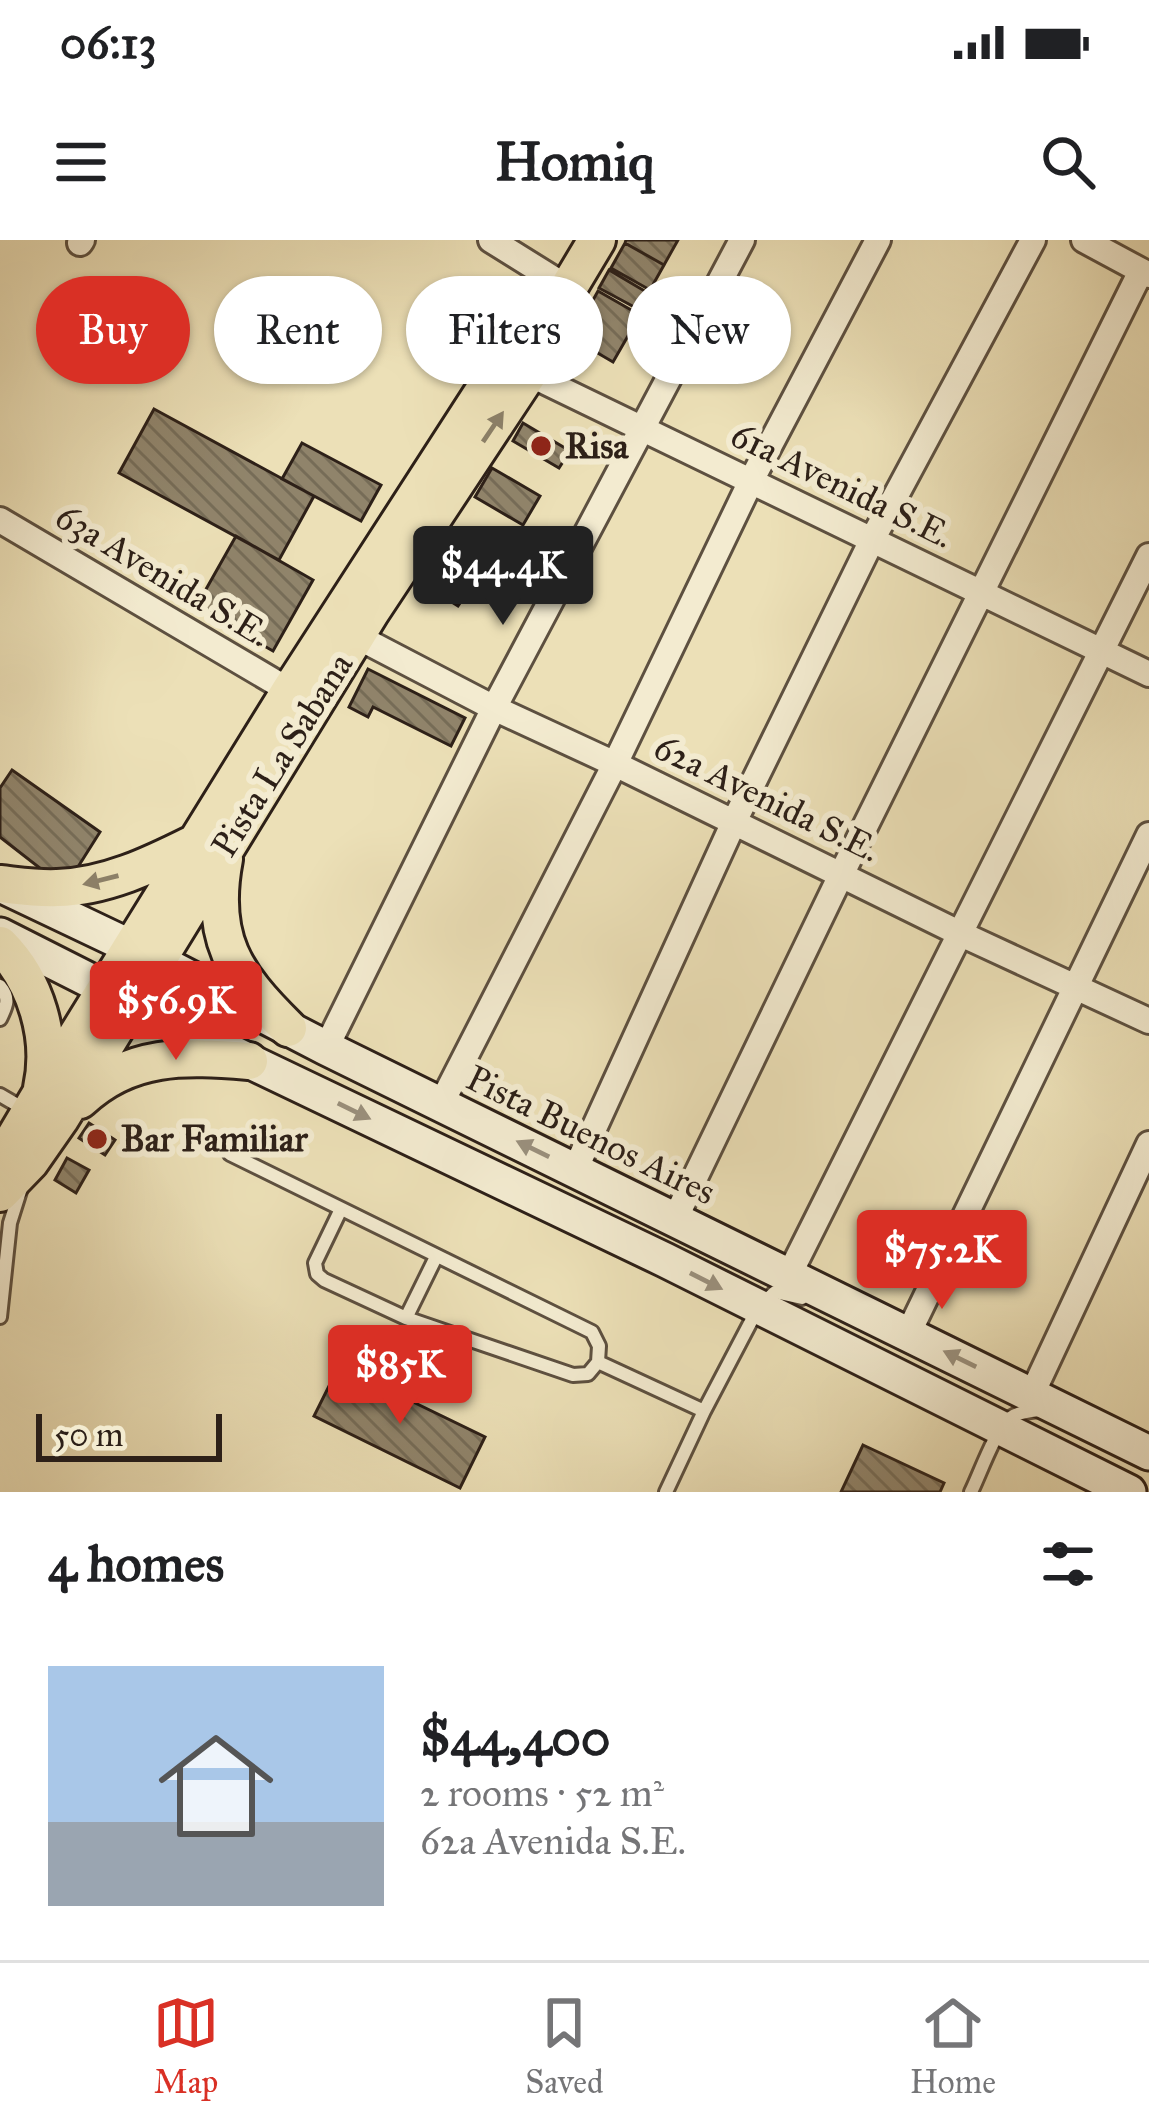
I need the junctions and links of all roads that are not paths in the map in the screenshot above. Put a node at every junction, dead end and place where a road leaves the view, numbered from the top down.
1 (491, 240) edge
2 (597, 240) edge
3 (742, 240) edge
4 (878, 240) edge
5 (1033, 240) edge
6 (1084, 240) edge
7 (1145, 273) edge
8 (533, 276) edge
9 (575, 276) edge
10 (504, 384) edge
11 (506, 384) edge
12 (551, 384) edge
13 (644, 429) junction
14 (751, 481) junction
15 (0, 520) edge
16 (872, 540) junction
17 (1149, 556) edge
18 (982, 593) junction
19 (356, 636) junction
20 (1101, 651) junction
21 (1149, 674) edge
22 (290, 691) junction
23 (494, 708) junction
24 (615, 764) junction
25 (734, 822) junction
26 (1149, 835) edge
27 (211, 843) junction
28 (841, 875) junction
29 (0, 884) edge
30 (962, 934) junction
31 (0, 935) edge
32 (0, 945) edge
33 (145, 954) junction
34 (0, 986) edge
35 (1074, 986) junction
36 (120, 996) junction
37 (0, 1018) edge
38 (1149, 1021) edge
39 (288, 1028) junction
40 (326, 1048) junction
41 (249, 1061) junction
42 (441, 1104) junction
43 (32, 1106) edge
44 (1149, 1144) edge
45 (230, 1154) dead end
46 (15, 1167) edge
47 (575, 1170) junction
48 (0, 1192) edge
49 (341, 1209) junction
50 (675, 1219) junction
51 (436, 1257) junction
52 (789, 1275) junction
53 (827, 1294) junction
54 (758, 1308) junction
55 (0, 1317) edge
56 (406, 1318) junction
57 (908, 1334) junction
58 (598, 1362) junction
59 (1031, 1394) junction
60 (704, 1411) junction
61 (1065, 1411) junction
62 (1001, 1429) junction
63 (1149, 1453) edge
64 (1073, 1479) edge
65 (666, 1492) edge
66 (971, 1492) edge
67 (1129, 1492) edge

1 - 8 street
2 - 9 main road, Pista La Sabana
3 - 13 street
4 - 14 street
5 - 16 street
6 - 7 street
7 - 18 street
10 - 22 main road, Pista La Sabana
19 -> 11 main road, Pista La Sabana
12 - 13 street, 61a Avenida S.E.
13 - 14 street, 61a Avenida S.E.
13 - 23 street
14 - 16 street, 61a Avenida S.E.
14 - 24 street
15 - 22 street, 63a Avenida S.E.
16 - 18 street, 61a Avenida S.E.
16 - 25 street
17 - 20 street
18 - 20 street, 61a Avenida S.E.
18 - 28 street
19 - 23 street, 62a Avenida S.E.
19 - 27 main road, Pista La Sabana
20 - 21 street, 61a Avenida S.E.
20 - 30 street
22 - 27 main road, Pista La Sabana
23 - 24 street, 62a Avenida S.E.
23 - 40 street
24 - 25 street, 62a Avenida S.E.
24 - 42 street
25 - 28 street, 62a Avenida S.E.
25 - 47 street
26 - 35 street
27 -> 29 main road
27 - 33 main road, Pista La Sabana
27 - 39 main road
28 - 30 street, 62a Avenida S.E.
28 - 50 street
29 - 33 main road, Pista Buenos Aires
30 - 35 street, 62a Avenida S.E.
30 - 52 street
31 - 36 main road
32 - 43 main road
33 - 36 main road, Pista La Sabana
33 - 39 main road, Pista Buenos Aires
34 - 37 lane
35 - 38 street, 62a Avenida S.E.
35 - 57 street
36 - 41 main road
36 - 43 main road, Pista La Sabana
39 - 40 main road, Pista Buenos Aires
40 - 42 main road, Pista Buenos Aires
41 - 43 main road
41 -> 54 main road
47 -> 42 main road, Pista Buenos Aires
43 - 46 main road, Pista La Sabana
44 - 59 street
45 - 49 lane
46 - 48 main road, Pista La Sabana
46 - 55 lane
47 - 50 main road, Pista Buenos Aires
49 - 51 lane
49 - 56 lane
50 - 52 main road, Pista Buenos Aires
51 - 56 lane
51 - 58 lane
52 - 53 main road, Pista Buenos Aires
53 - 54 lane
53 - 57 main road, Pista Buenos Aires
54 - 60 lane
54 - 62 main road
56 - 58 lane
59 -> 57 main road, Pista Buenos Aires
58 - 60 lane
59 - 61 main road, Pista Buenos Aires
60 - 65 lane
61 - 62 lane
61 - 63 main road, Pista Buenos Aires
62 - 64 main road
62 - 66 lane
64 - 67 main road

